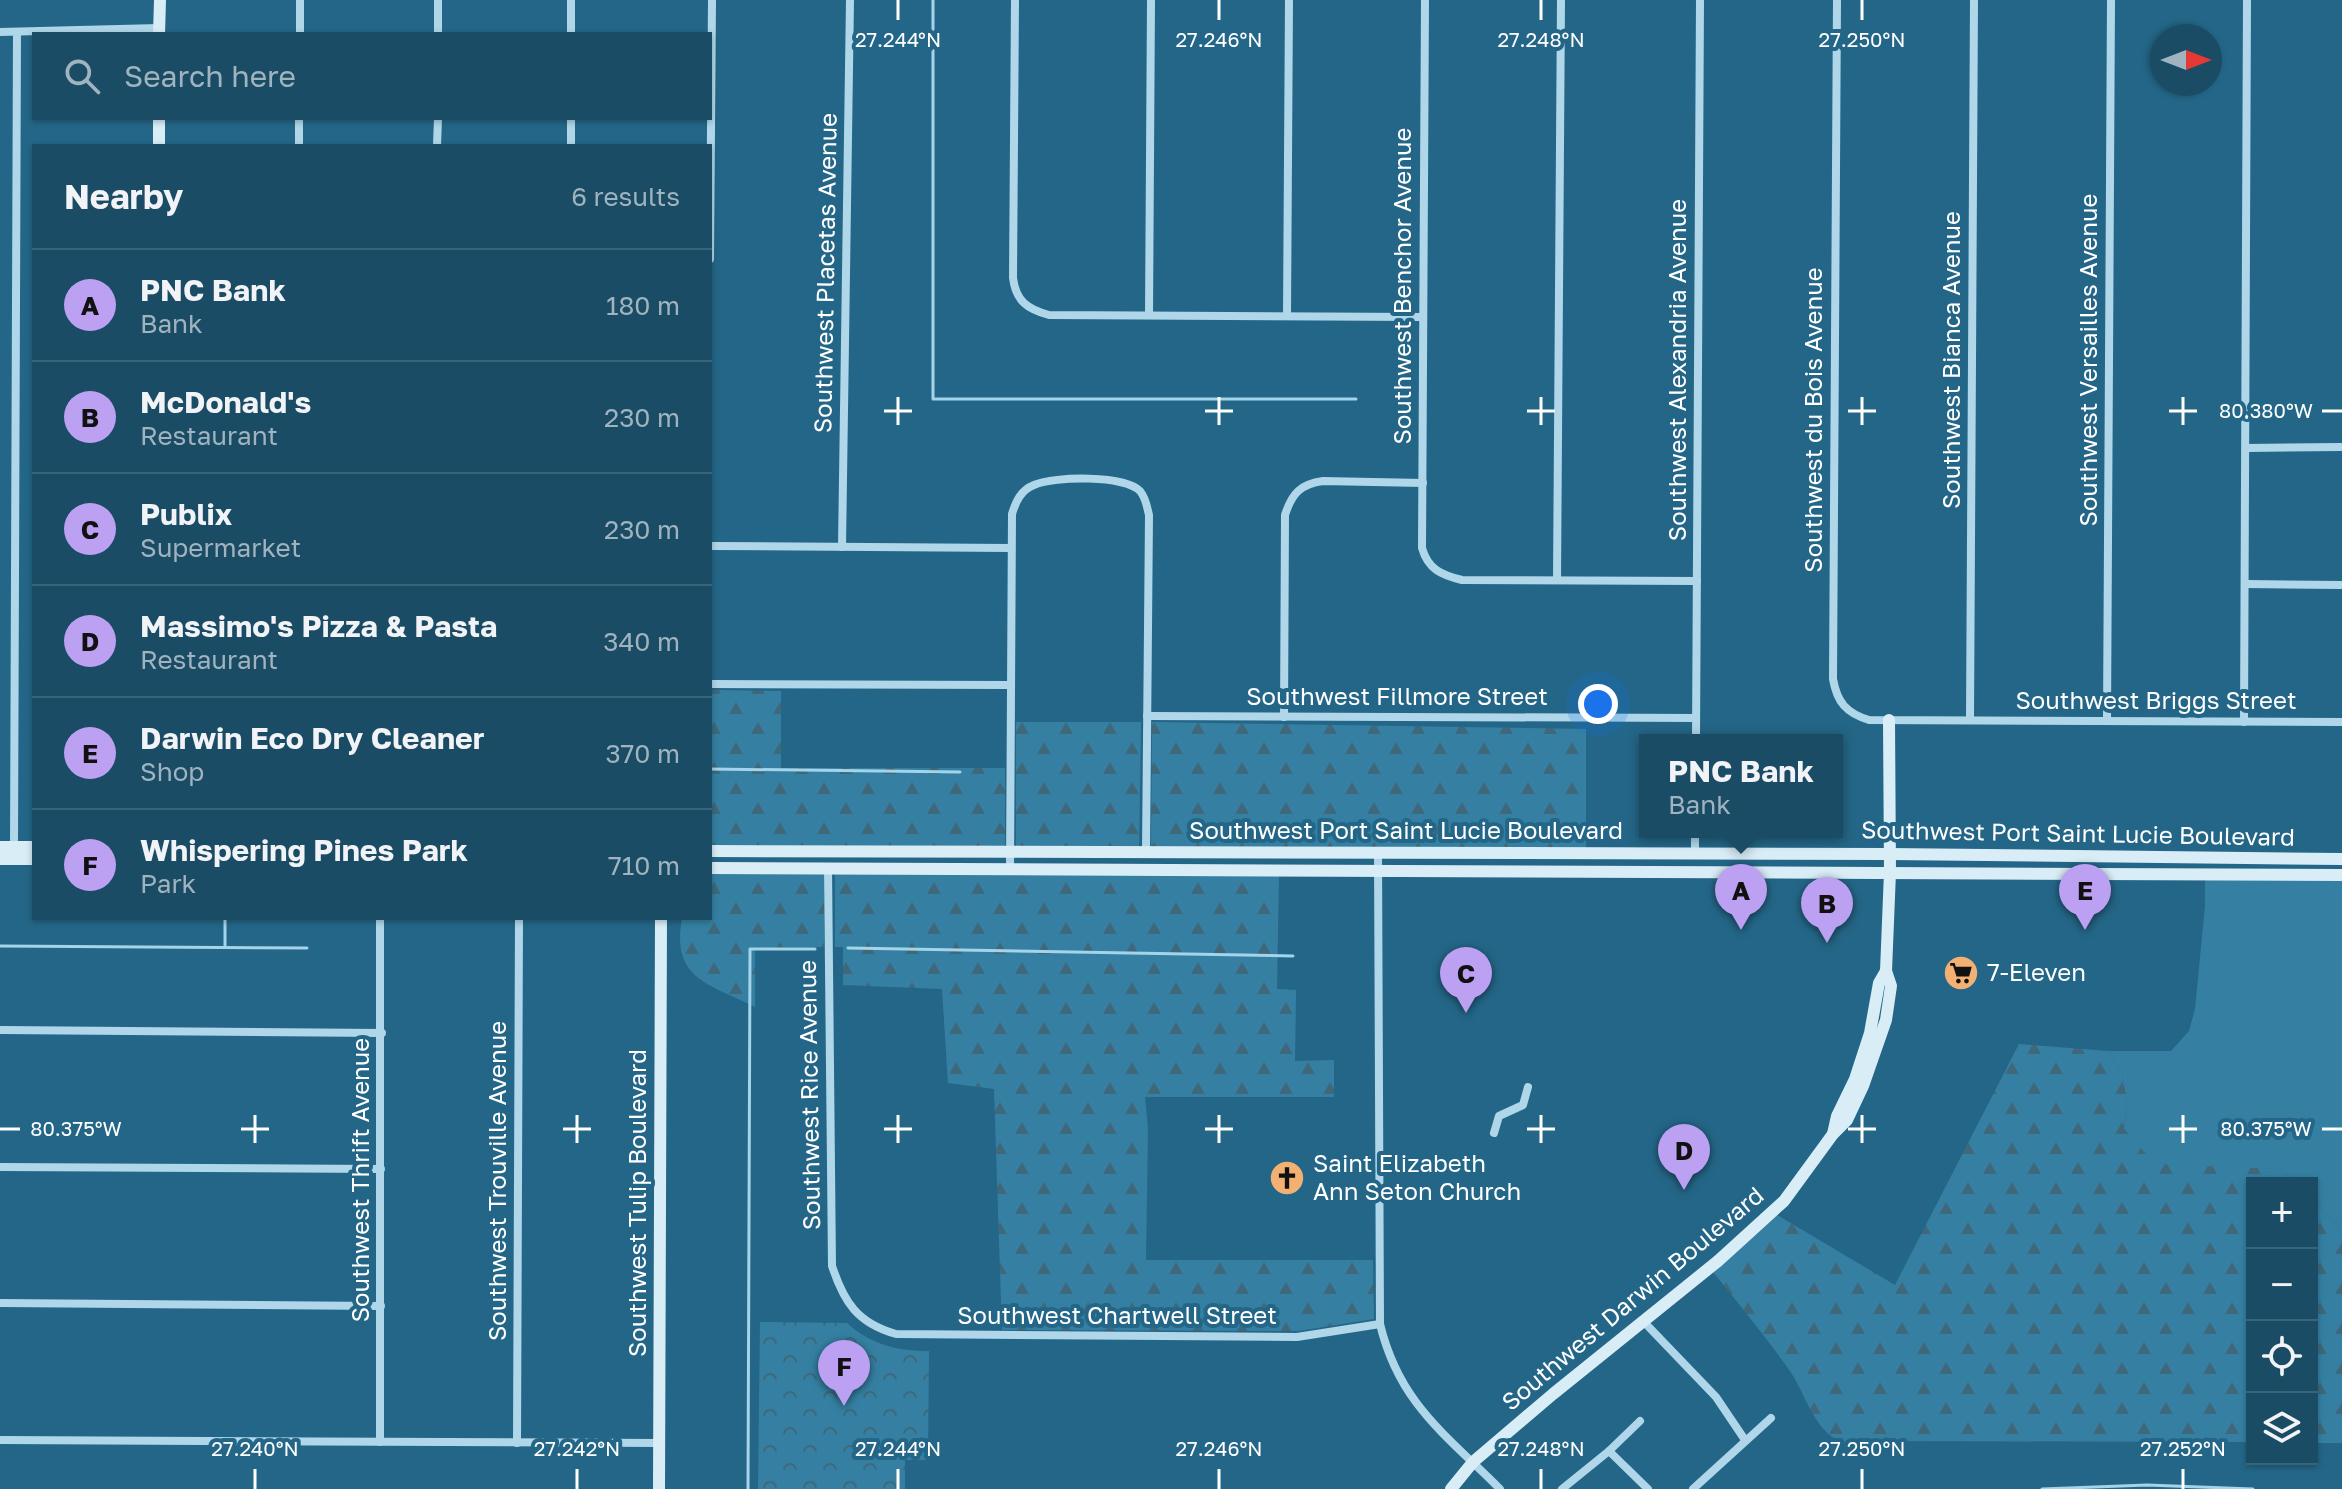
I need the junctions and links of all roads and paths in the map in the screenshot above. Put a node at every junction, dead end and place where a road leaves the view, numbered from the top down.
1 (160, 0) edge
2 (300, 0) edge
3 (438, 0) edge
4 (571, 0) edge
5 (712, 0) edge
6 (850, 0) edge
7 (1015, 0) edge
8 (1151, 0) edge
9 (1289, 0) edge
10 (1425, 0) edge
11 (1561, 0) edge
12 (1700, 0) edge
13 (1837, 0) edge
14 (1974, 0) edge
15 (2111, 0) edge
16 (2247, 0) edge
17 (159, 31) edge
18 (0, 32) edge
19 (17, 32) junction
20 (300, 32) edge
21 (438, 32) edge
22 (571, 32) edge
23 (712, 32) edge
24 (159, 120) edge
25 (299, 120) edge
26 (438, 120) edge
27 (571, 120) edge
28 (711, 120) edge
29 (159, 144) edge
30 (299, 144) edge
31 (437, 144) edge
32 (571, 144) edge
33 (711, 144) edge
34 (1149, 315) junction
35 (1287, 316) junction
36 (1422, 317) junction
37 (2342, 447) edge
38 (2246, 448) junction
39 (1423, 483) junction
40 (712, 546) edge
41 (842, 547) junction
42 (1011, 548) junction
43 (1557, 580) junction
44 (1697, 581) junction
45 (2246, 584) junction
46 (2342, 585) edge
47 (712, 684) edge
48 (1010, 685) junction
49 (1147, 716) junction
50 (1284, 717) junction
51 (1696, 718) junction
52 (1889, 720) junction
53 (1970, 720) junction
54 (2107, 720) junction
55 (2244, 722) junction
56 (2342, 722) edge
57 (1696, 734) edge
58 (1695, 838) edge
59 (0, 847) edge
60 (14, 847) junction
61 (32, 847) edge
62 (712, 851) edge
63 (1010, 852) junction
64 (1146, 852) junction
65 (1378, 854) junction
66 (1695, 854) junction
67 (1889, 854) junction
68 (0, 859) edge
69 (32, 859) edge
70 (2206, 859) junction
71 (2342, 859) edge
72 (712, 868) edge
73 (828, 868) junction
74 (1010, 869) junction
75 (1378, 872) junction
76 (1890, 872) junction
77 (1661, 873) junction
78 (2172, 875) junction
79 (2342, 875) edge
80 (380, 920) edge
81 (519, 920) edge
82 (661, 920) edge
83 (0, 1030) edge
84 (382, 1033) junction
85 (1528, 1087) dead end
86 (1494, 1133) dead end
87 (0, 1167) edge
88 (381, 1169) junction
89 (0, 1303) edge
90 (381, 1306) junction
91 (859, 1314) joint
92 (1644, 1322) junction
93 (1380, 1324) junction
94 (1771, 1418) dead end
95 (1640, 1421) dead end
96 (0, 1440) edge
97 (1745, 1440) junction
98 (380, 1442) junction
99 (517, 1443) junction
100 (660, 1443) junction
101 (1609, 1451) junction
102 (1473, 1462) junction
103 (659, 1489) edge
104 (1451, 1489) edge
105 (1500, 1489) edge
106 (1562, 1489) edge
107 (1648, 1489) edge
108 (1693, 1489) edge

1 - 17 main road
2 - 20 street
3 - 21 street
4 - 22 street
5 - 23 street
6 - 41 street, Southwest Placetas Avenue
7 - 34 street
8 - 34 street
9 - 35 street
10 - 36 street, Southwest Benchor Avenue
11 - 43 street
12 - 44 street, Southwest Alexandria Avenue
13 - 52 street, Southwest du Bois Avenue
14 - 53 street, Southwest Bianca Avenue
15 - 54 street, Southwest Versailles Avenue
16 - 38 street
17 - 19 street
18 - 19 street
19 - 60 street
24 - 29 main road
25 - 30 street
26 - 31 street
27 - 32 street
28 - 33 street
34 - 35 street
35 - 36 street
36 - 39 street, Southwest Benchor Avenue
37 - 38 street
38 - 45 street
39 - 43 street, Southwest Benchor Avenue
39 - 50 street
40 - 41 street
41 - 42 street
42 - 48 street
42 - 49 street
43 - 44 street
44 - 51 street, Southwest Alexandria Avenue
45 - 46 street
45 - 55 street
47 - 48 street
48 - 63 street
49 - 50 street, Southwest Fillmore Street
49 - 64 street
50 - 51 street, Southwest Fillmore Street
51 - 57 street, Southwest Alexandria Avenue
52 - 53 street, Southwest du Bois Avenue
52 - 67 main road, Southwest Darwin Boulevard
53 - 54 street, Southwest Briggs Street
54 - 55 street, Southwest Briggs Street
55 - 56 street, Southwest Briggs Street
58 - 66 street
59 - 60 main road
60 - 61 main road
62 - 63 main road, Southwest Port Saint Lucie Boulevard
63 - 64 main road, Southwest Port Saint Lucie Boulevard
63 - 74 street
64 - 65 main road, Southwest Port Saint Lucie Boulevard
65 - 66 main road, Southwest Port Saint Lucie Boulevard
65 - 75 street
66 - 67 main road, Southwest Port Saint Lucie Boulevard
66 - 77 main road
67 - 70 main road, Southwest Port Saint Lucie Boulevard
67 - 76 main road, Southwest Darwin Boulevard
68 - 69 main road
70 - 71 main road, Southwest Port Saint Lucie Boulevard
70 - 78 main road
72 - 73 main road, Southwest Port Saint Lucie Boulevard
73 - 74 main road, Southwest Port Saint Lucie Boulevard
73 - 91 street, Southwest Rice Avenue
74 - 75 main road, Southwest Port Saint Lucie Boulevard
75 - 77 main road, Southwest Port Saint Lucie Boulevard
75 - 93 street
76 - 77 main road, Southwest Port Saint Lucie Boulevard
76 - 78 main road, Southwest Port Saint Lucie Boulevard
76 - 92 main road, Southwest Darwin Boulevard
78 - 79 main road, Southwest Port Saint Lucie Boulevard
80 - 84 street, Southwest Thrift Avenue
81 - 99 street, Southwest Trouville Avenue
82 - 100 main road, Southwest Tulip Boulevard
83 - 84 street
84 - 88 street, Southwest Thrift Avenue
85 - 86 street
87 - 88 street
88 - 90 street, Southwest Thrift Avenue
89 - 90 street
90 - 98 street, Southwest Thrift Avenue
91 - 93 street, Southwest Chartwell Street
92 - 97 street
92 - 102 main road, Southwest Darwin Boulevard
93 - 102 street
94 - 97 street
95 - 101 street
96 - 98 street
97 - 108 street
98 - 99 street
99 - 100 street
100 - 103 main road, Southwest Tulip Boulevard
101 - 106 street
101 - 107 street
102 - 104 main road, Southwest Darwin Boulevard
102 - 105 street

